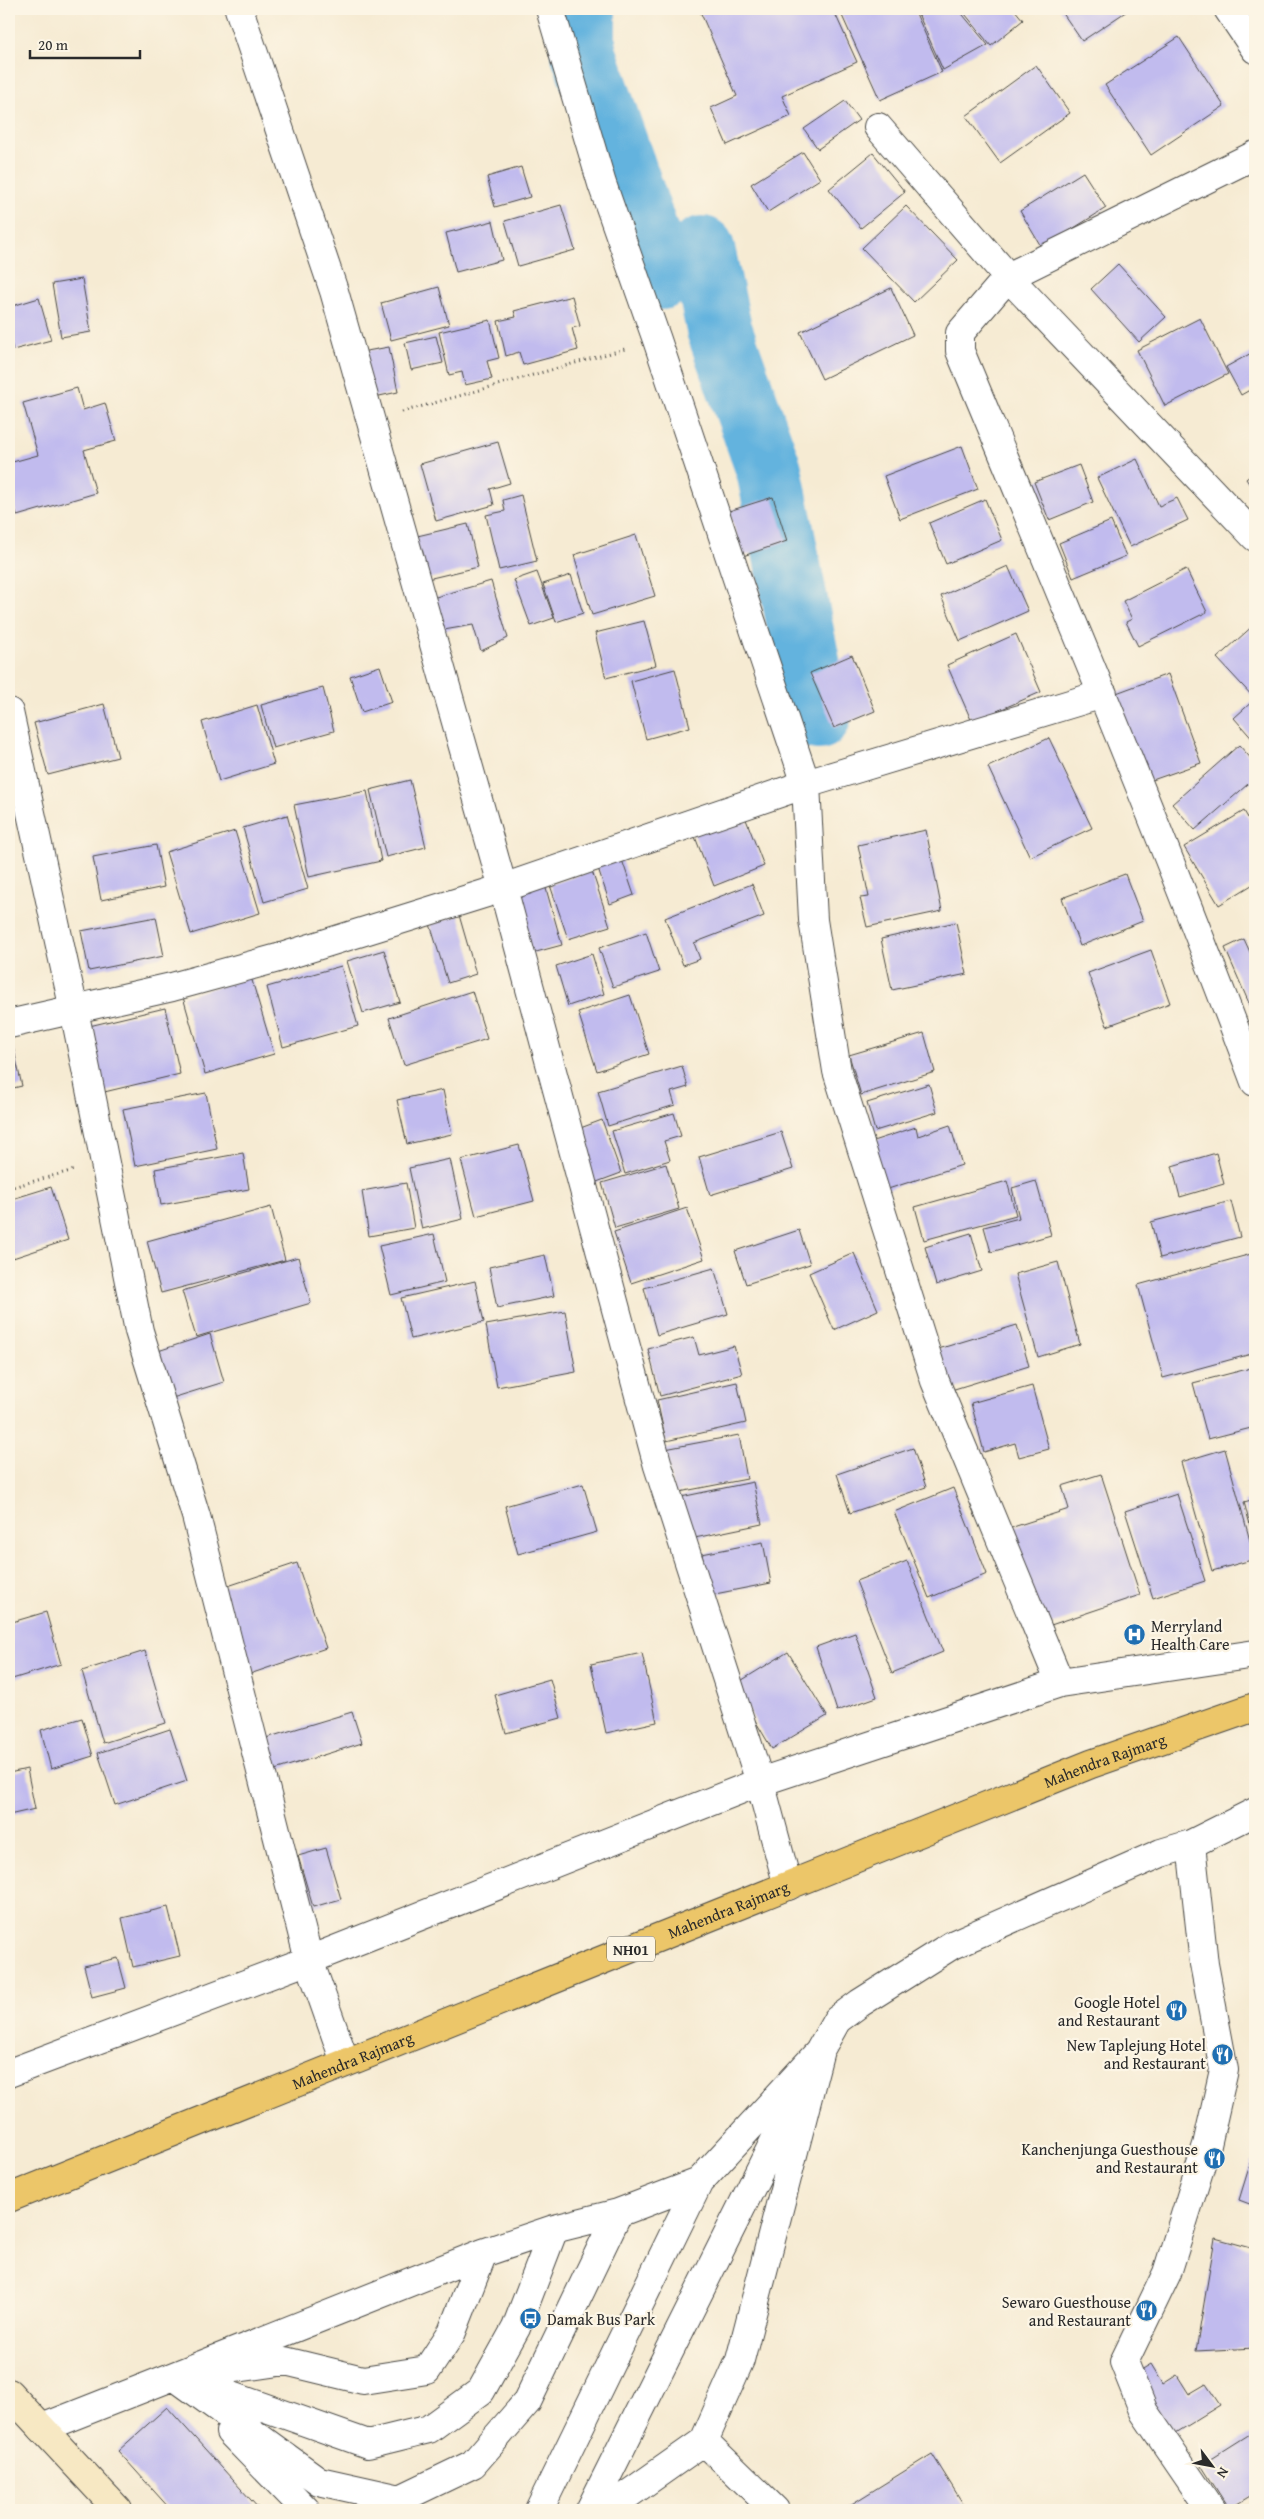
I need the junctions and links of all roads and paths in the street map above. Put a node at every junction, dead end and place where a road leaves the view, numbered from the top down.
1 (239, 9) edge
2 (550, 9) edge
3 (1228, 9) edge
4 (1255, 48) edge
5 (878, 127) dead end
6 (1255, 155) edge
7 (1008, 277) junction
8 (657, 340) junction
9 (370, 421) junction
10 (1255, 537) edge
11 (1103, 694) junction
12 (9, 712) edge
13 (806, 784) junction
14 (503, 888) junction
15 (74, 1010) junction
16 (9, 1024) edge
17 (1255, 1082) edge
18 (103, 1162) junction
19 (9, 1188) edge
20 (1255, 1654) edge
21 (1060, 1684) junction
22 (1255, 1707) edge
23 (760, 1782) junction
24 (1255, 1812) edge
25 (1191, 1844) junction
26 (788, 1886) junction
27 (309, 1960) junction
28 (820, 2050) junction
29 (345, 2062) junction
30 (9, 2073) edge
31 (699, 2182) junction
32 (9, 2198) edge
33 (618, 2213) junction
34 (554, 2228) junction
35 (483, 2253) junction
36 (174, 2376) junction
37 (9, 2393) edge
38 (42, 2428) junction
39 (704, 2441) junction
40 (1208, 2509) edge
41 (118, 2510) edge
42 (306, 2510) edge
43 (539, 2510) edge
44 (590, 2510) edge
45 (606, 2510) edge
46 (775, 2510) edge

1 - 9 street
2 - 8 street
3 - 4 street
5 - 7 street
6 - 7 street
7 - 10 street
7 - 11 street
8 - 9 path
8 - 13 street
9 - 14 street
11 - 13 street
11 - 17 street
12 - 15 street
13 - 14 street
13 - 21 street
14 - 15 street
14 - 23 street
15 - 16 street
15 - 18 street
18 - 19 path
18 - 27 street
20 - 21 street
21 - 23 street
22 - 26 highway, Mahendra Rajmarg / NH01
23 - 26 street
23 - 27 street
24 - 25 street
25 - 28 street
25 - 40 street
26 - 29 highway, Mahendra Rajmarg / NH01
27 - 29 street
27 - 30 street
28 - 31 street
28 - 39 street
28 - 44 street
29 - 32 highway, Mahendra Rajmarg / NH01
31 - 33 street
31 - 43 street
33 - 34 street
33 - 36 street
34 - 35 street
34 - 36 street
35 - 36 street
35 - 36 street
36 - 38 street
36 - 42 street
37 - 38 street
38 - 41 street
39 - 45 street
39 - 46 street

